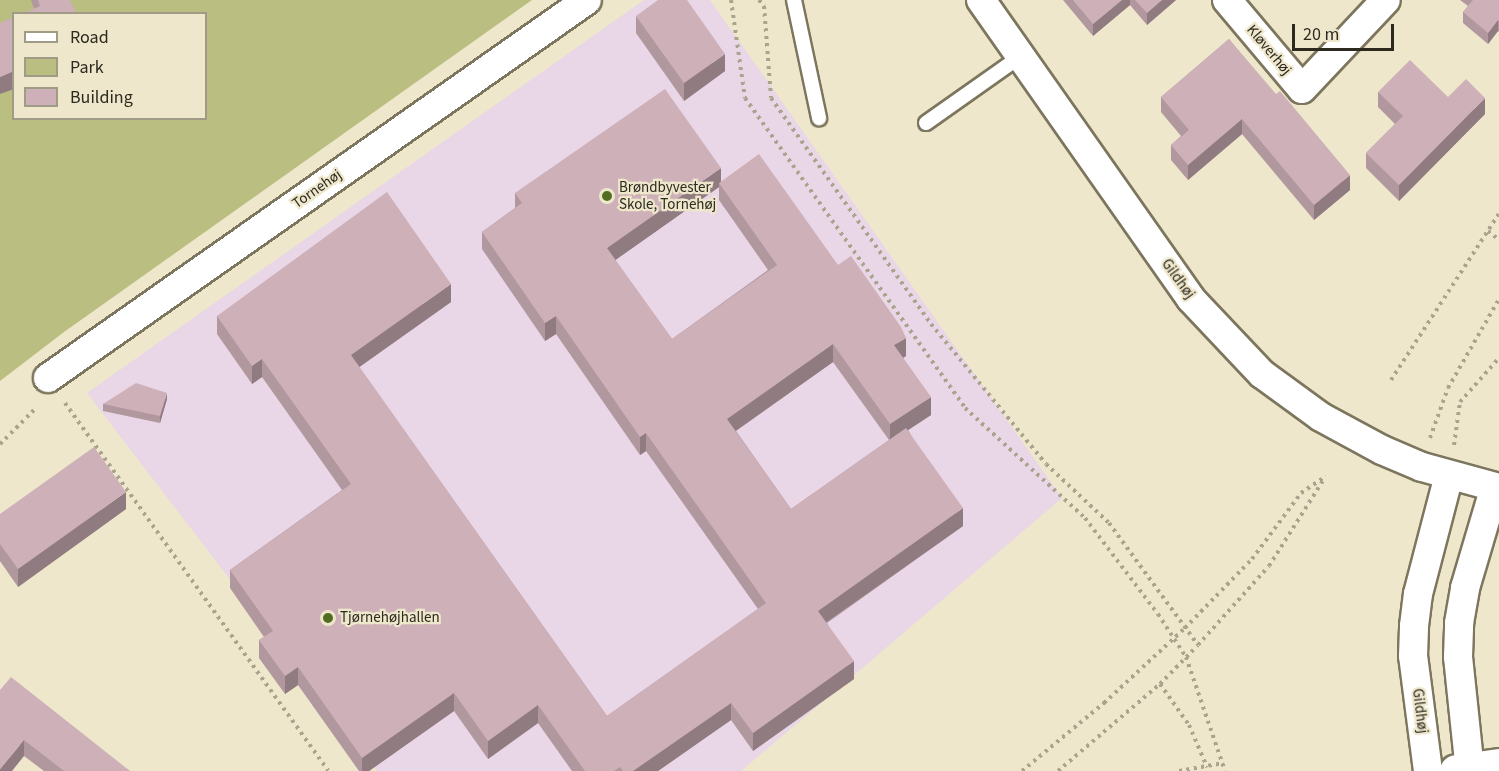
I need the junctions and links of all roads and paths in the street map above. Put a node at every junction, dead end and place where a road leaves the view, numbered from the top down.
1 (587, 0) edge
2 (731, 0) edge
3 (759, 0) edge
4 (794, 0) edge
5 (981, 0) edge
6 (1227, 0) edge
7 (1386, 0) edge
8 (1021, 56) junction
9 (819, 117) dead end
10 (926, 123) dead end
11 (1499, 214) edge
12 (1488, 231) junction
13 (1499, 240) edge
14 (1499, 299) edge
15 (1499, 358) edge
16 (48, 378) junction
17 (1391, 380) dead end
18 (0, 444) edge
19 (1422, 467) junction
20 (1449, 475) junction
21 (1497, 488) edge
22 (1185, 627) junction
23 (1174, 637) junction
24 (1198, 645) junction
25 (1186, 657) junction
26 (1160, 684) junction
27 (1223, 762) junction
28 (1207, 767) junction
29 (1474, 769) edge
30 (328, 771) edge
31 (1022, 771) edge
32 (1058, 771) edge
33 (1179, 771) edge
34 (1225, 771) edge
35 (1428, 771) edge

1 - 16 street, Tornehøj
2 - 23 path
3 - 22 path
4 - 9 lane
5 - 8 street, Gildhøj
6 - 7 street, Kløverhøj
8 - 10 lane
8 - 19 street, Gildhøj
11 - 12 path
12 - 13 path
12 - 17 path
14 - 19 path
15 - 20 path
16 - 18 path
16 - 30 path
19 - 20 street, Gildhøj
20 - 21 street, Gildhøj
20 - 35 street, Gildhøj
21 - 29 street, Gildhøj
22 - 23 path
22 - 24 path
22 - 24 path
23 - 25 path
23 - 31 path
24 - 25 path
25 - 26 path
25 - 27 path
26 - 28 path
26 - 32 path
27 - 28 path
27 - 34 path
28 - 33 path

